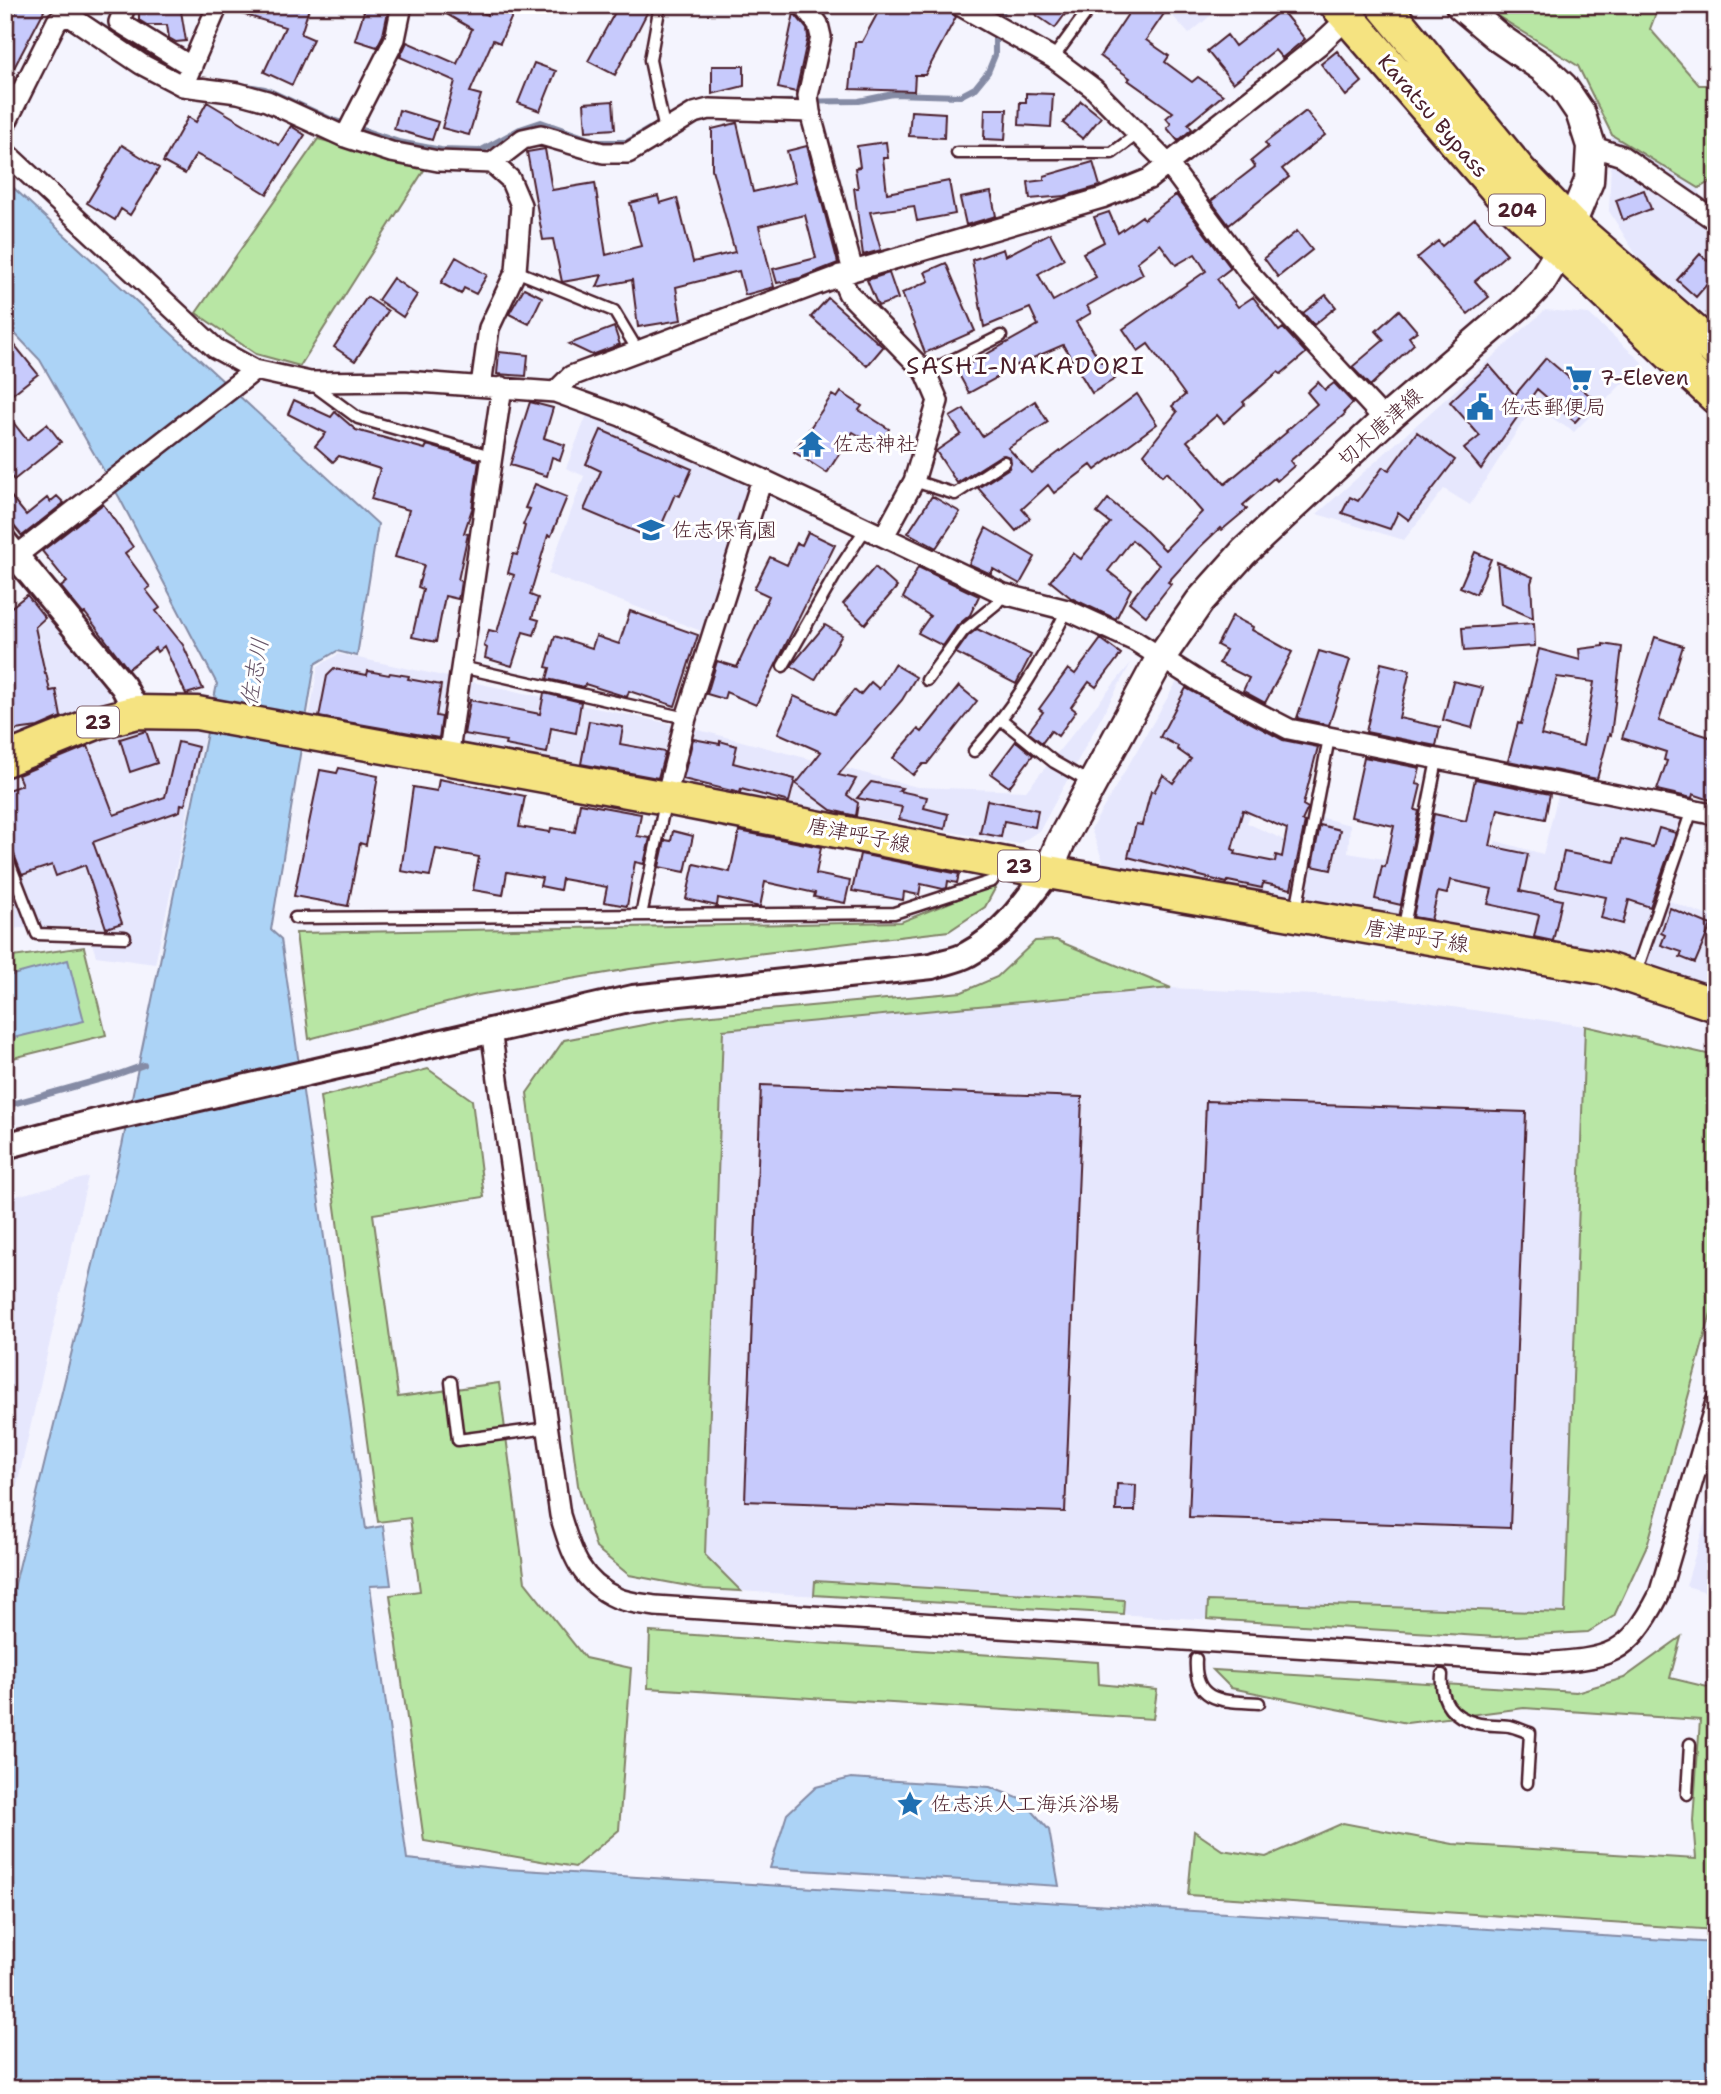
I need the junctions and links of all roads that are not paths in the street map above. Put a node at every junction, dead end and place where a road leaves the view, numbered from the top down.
1 (126, 5) edge
2 (218, 5) edge
3 (402, 5) edge
4 (660, 5) edge
5 (803, 5) edge
6 (959, 5) edge
7 (1091, 5) edge
8 (1383, 5) edge
9 (1460, 5) edge
10 (1343, 12) edge
11 (1053, 58) junction
12 (192, 67) junction
13 (183, 86) junction
14 (809, 104) junction
15 (664, 123) junction
16 (5, 125) edge
17 (1139, 133) junction
18 (345, 137) junction
19 (1591, 146) junction
20 (5, 152) edge
21 (957, 153) dead end
22 (492, 163) junction
23 (1169, 166) junction
24 (1716, 221) edge
25 (1566, 238) junction
26 (516, 271) junction
27 (847, 273) junction
28 (1001, 336) dead end
29 (638, 351) junction
30 (1716, 351) edge
31 (256, 370) junction
32 (926, 373) junction
33 (310, 382) junction
34 (481, 386) junction
35 (502, 387) junction
36 (555, 392) junction
37 (1716, 397) edge
38 (1385, 420) junction
39 (491, 456) junction
40 (1004, 461) dead end
41 (762, 478) junction
42 (914, 481) junction
43 (875, 532) junction
44 (9, 555) edge
45 (1004, 594) junction
46 (1067, 610) junction
47 (1161, 657) junction
48 (783, 666) dead end
49 (460, 675) junction
50 (926, 680) dead end
51 (137, 712) junction
52 (686, 718) junction
53 (1002, 720) junction
54 (1329, 738) junction
55 (974, 751) dead end
56 (448, 758) junction
57 (5, 760) edge
58 (1437, 760) junction
59 (1092, 784) junction
60 (666, 798) junction
61 (1692, 810) junction
62 (1716, 815) edge
63 (5, 852) edge
64 (1004, 863) junction
65 (1048, 872) junction
66 (1295, 914) junction
67 (641, 915) junction
68 (295, 918) dead end
69 (1403, 933) junction
70 (125, 937) dead end
71 (1634, 978) junction
72 (1716, 1005) edge
73 (491, 1030) junction
74 (5, 1146) edge
75 (451, 1382) dead end
76 (1716, 1402) edge
77 (548, 1428) junction
78 (1196, 1659) dead end
79 (1442, 1675) dead end
80 (1259, 1703) dead end
81 (1690, 1744) dead end
82 (1527, 1783) dead end
83 (1687, 1794) dead end

1 - 12 street
2 - 12 street
3 - 18 street
4 - 15 lane
5 - 14 street
6 - 11 street
7 - 11 lane
8 - 25 highway, Karatsu Bypass / 204
9 - 19 main road, 切木唐津線
10 - 23 street
10 - 25 highway, Karatsu Bypass / 204
11 - 17 street
12 - 13 street
13 - 16 street
13 - 18 street
14 - 15 street
14 - 27 street
15 - 22 street
17 - 21 lane
17 - 23 street
18 - 22 street
19 - 24 street
19 - 25 main road, 切木唐津線
20 - 31 street
22 - 26 street
23 - 27 street
23 - 38 street
25 - 30 highway, Karatsu Bypass / 204
25 - 37 highway, Karatsu Bypass / 204
25 - 38 main road, 切木唐津線
26 - 29 lane
26 - 34 street
27 - 29 street
27 - 32 street
28 - 32 lane
29 - 36 street
31 - 33 street
31 - 44 street
32 - 42 street
33 - 34 street
33 - 39 lane
34 - 35 street
35 - 36 street
35 - 39 street
36 - 41 street
38 - 47 main road, 切木唐津線
39 - 49 street
40 - 42 lane
41 - 43 street
41 - 52 street
42 - 43 street
43 - 45 street
43 - 48 lane
44 - 51 street
45 - 46 street
45 - 50 lane
46 - 47 street
46 - 53 lane
47 - 54 street
47 - 59 main road, 切木唐津線
49 - 52 lane
49 - 56 street
51 - 56 main road, 唐津呼子線 / 23
51 - 57 main road, 唐津呼子線 / 23
52 - 60 street
53 - 55 lane
53 - 59 lane
54 - 58 street
54 - 66 lane
56 - 60 main road, 唐津呼子線 / 23
58 - 61 street
58 - 69 lane
59 - 65 main road, 切木唐津線
60 - 64 main road, 唐津呼子線 / 23
60 - 67 lane
61 - 62 street
61 - 71 lane
63 - 70 lane
64 - 65 main road, 唐津呼子線 / 23
64 - 67 lane
65 - 66 main road, 唐津呼子線 / 23
65 - 73 street
66 - 69 main road, 唐津呼子線 / 23
67 - 68 lane
69 - 71 main road, 唐津呼子線 / 23
71 - 72 main road, 唐津呼子線 / 23
73 - 74 street
73 - 77 street
75 - 77 lane
76 - 77 street
78 - 80 lane
79 - 82 lane
81 - 83 lane

